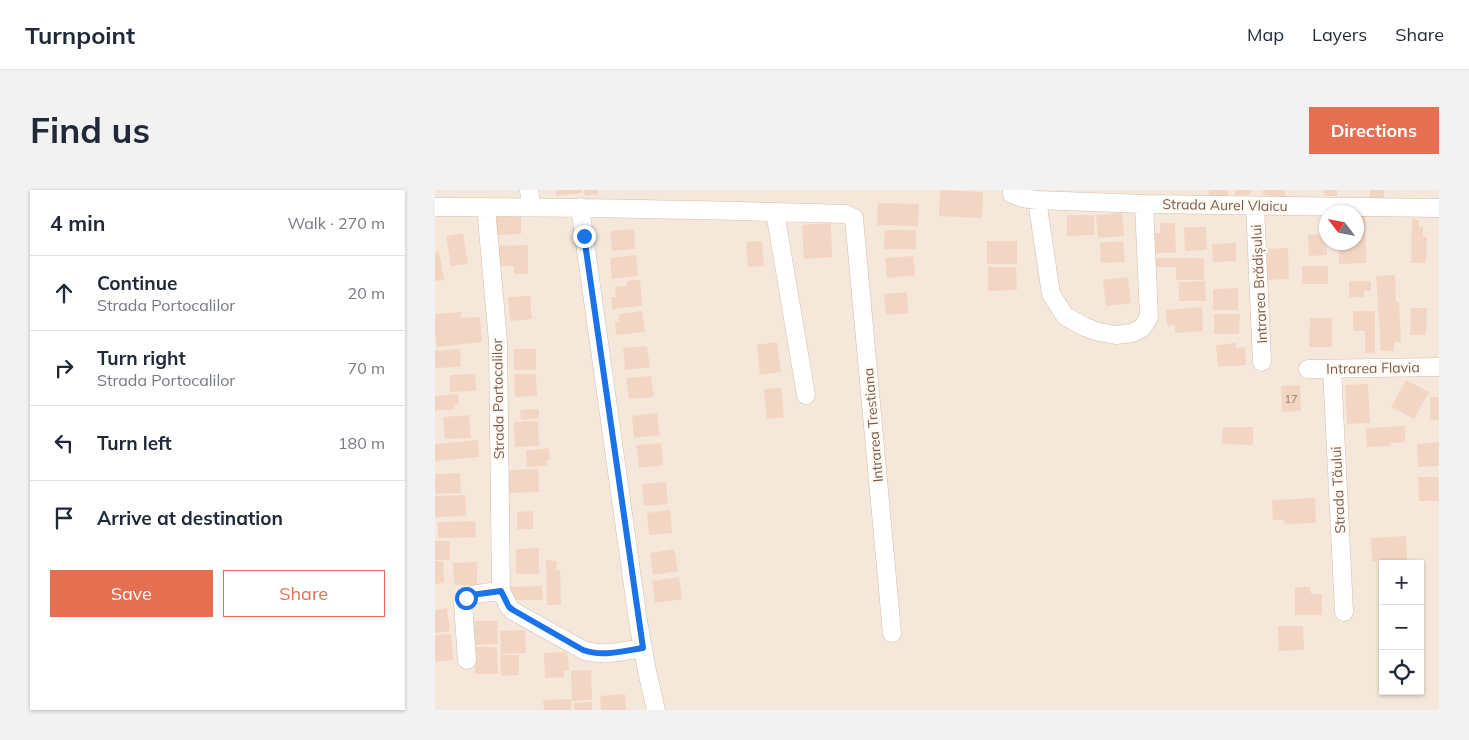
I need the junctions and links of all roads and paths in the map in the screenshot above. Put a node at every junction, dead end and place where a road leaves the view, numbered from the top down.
1 (1012, 192) edge
2 (530, 198) edge
3 (1037, 200) junction
4 (1143, 204) junction
5 (1255, 206) junction
6 (435, 207) edge
7 (486, 207) junction
8 (580, 207) junction
9 (1439, 208) edge
10 (775, 212) junction
11 (1262, 362) dead end
12 (1439, 367) edge
13 (1308, 369) dead end
14 (1332, 369) junction
15 (806, 395) dead end
16 (501, 591) junction
17 (1344, 612) dead end
18 (892, 633) dead end
19 (643, 648) junction
20 (467, 660) dead end
21 (656, 710) edge

1 - 3 street, Strada Aurel Vlaicu
2 - 7 street
2 - 8 street
3 - 4 street, Strada Aurel Vlaicu
3 - 4 street
4 - 5 street, Strada Aurel Vlaicu
5 - 9 street, Strada Aurel Vlaicu
5 - 11 street, Intrarea Brădișului
6 - 7 street
7 - 16 street, Strada Portocalilor
8 - 10 street
8 - 19 street
10 - 15 street
10 - 18 street, Intrarea Trestiana
12 - 14 street, Intrarea Flavia
13 - 14 street, Intrarea Flavia
14 - 17 street, Strada Tăului
16 - 19 street
16 - 20 street
19 - 21 street

